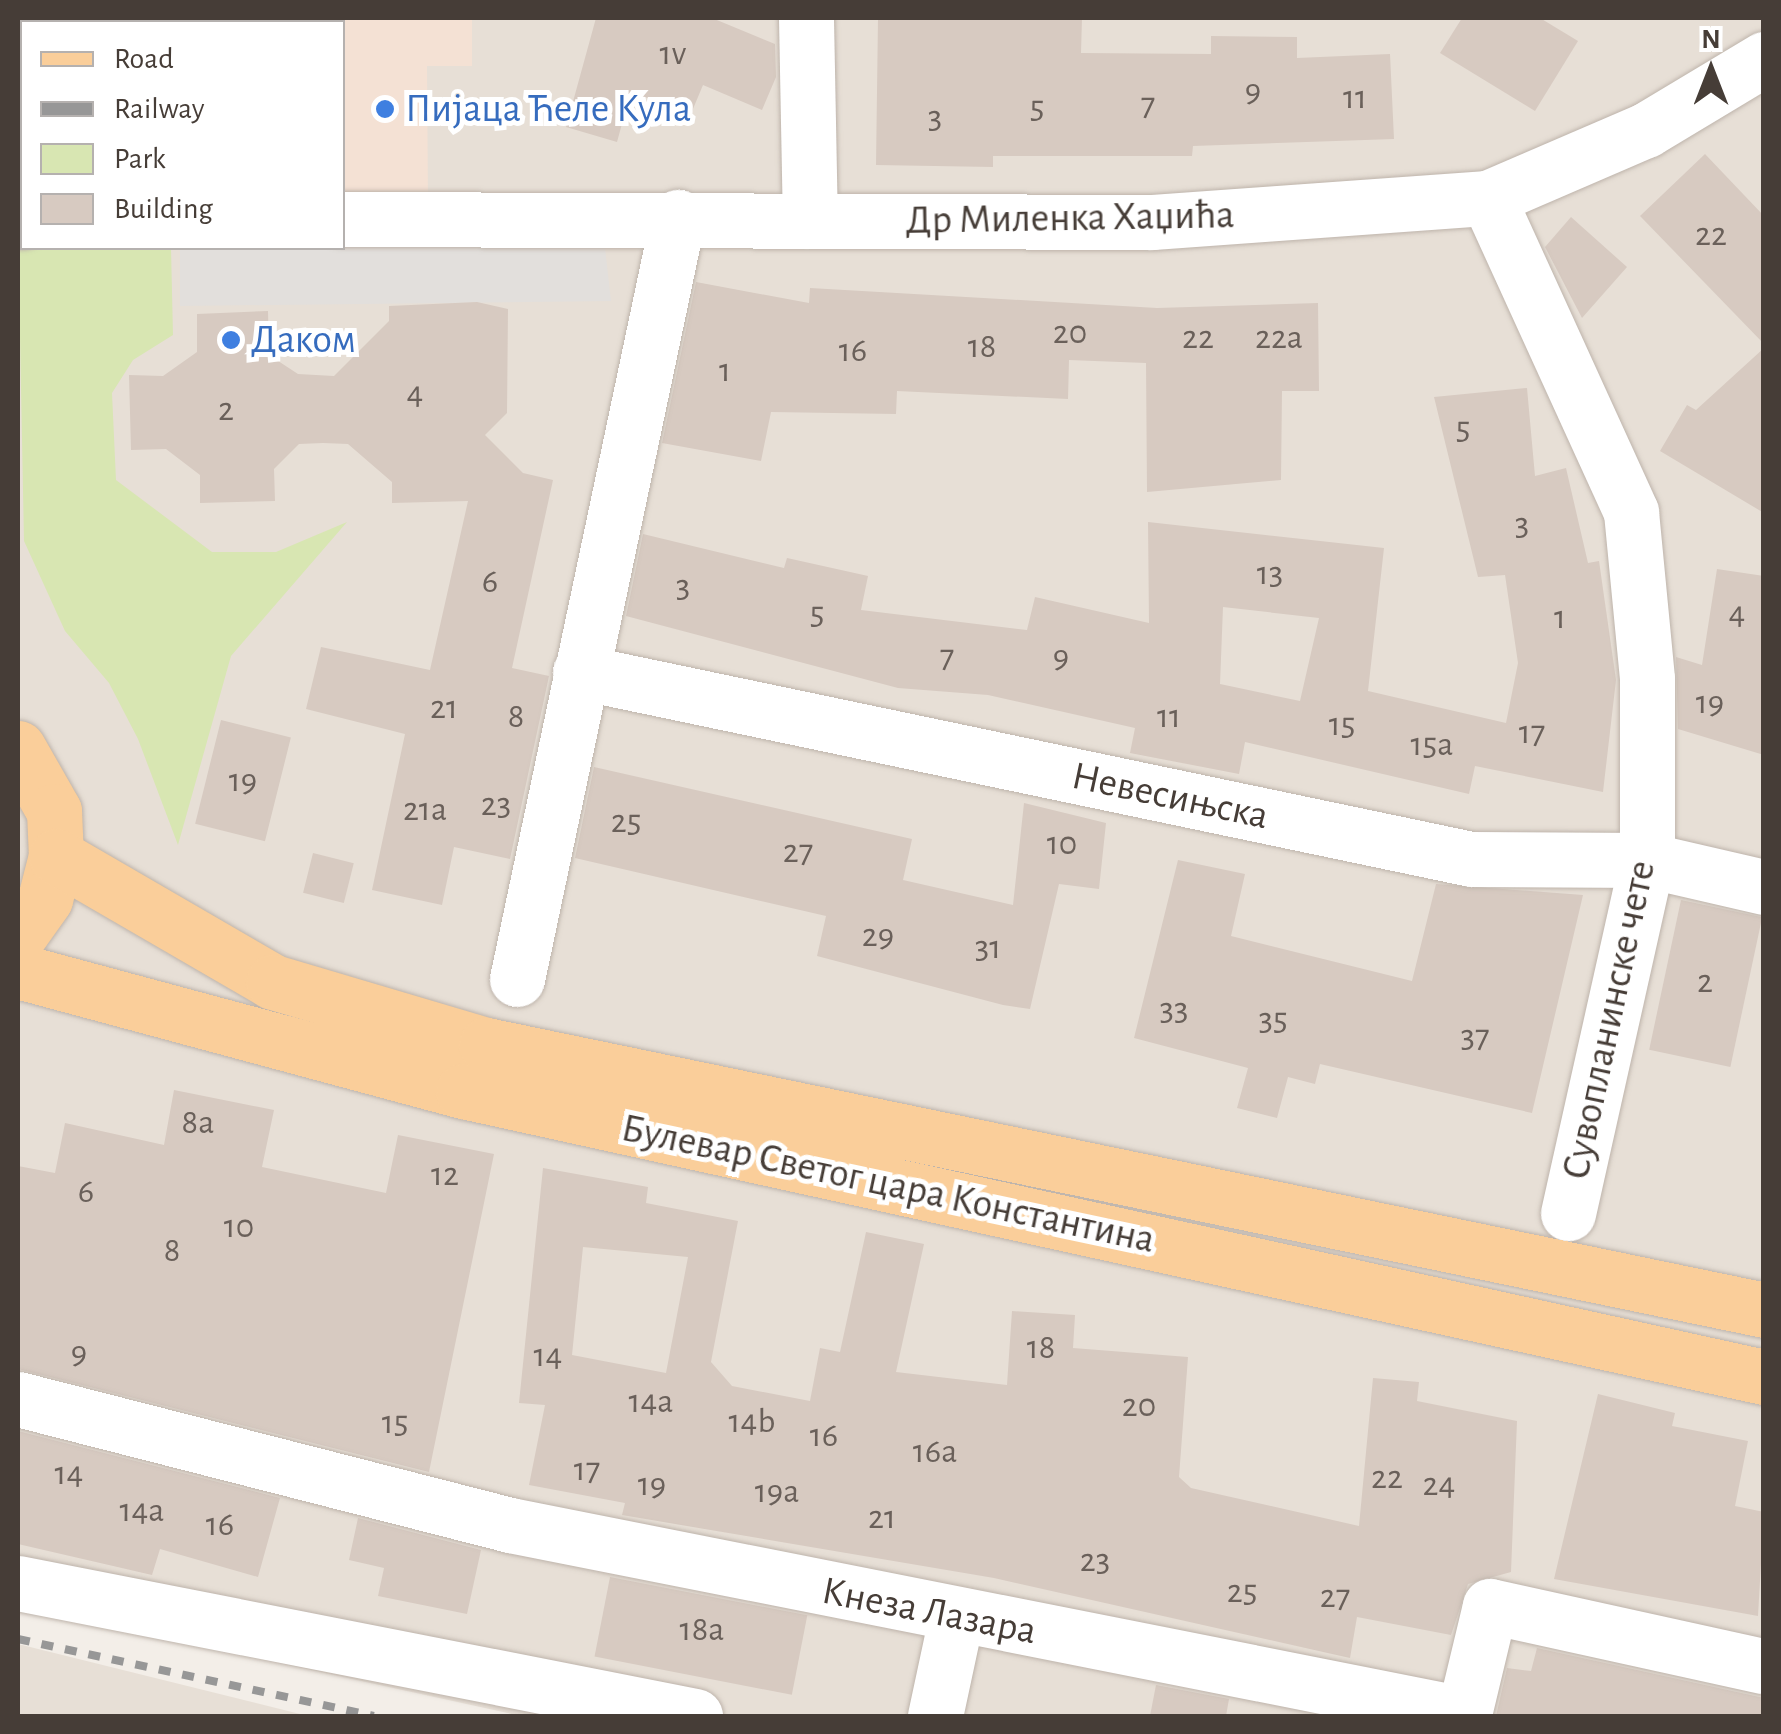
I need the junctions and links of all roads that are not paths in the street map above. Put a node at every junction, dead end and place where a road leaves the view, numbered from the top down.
1 (806, 18) edge
2 (1764, 59) edge
3 (1488, 198) junction
4 (678, 217) junction
5 (345, 219) edge
6 (810, 221) junction
7 (580, 672) junction
8 (18, 748) edge
9 (56, 856) junction
10 (1648, 860) junction
11 (1764, 886) edge
12 (18, 938) edge
13 (18, 971) edge
14 (517, 980) dead end
15 (1568, 1213) dead end
16 (1764, 1310) edge
17 (1764, 1378) edge
18 (18, 1398) edge
19 (18, 1584) edge
20 (956, 1618) junction
21 (1764, 1666) edge
22 (695, 1716) edge
23 (935, 1716) edge

1 - 6 street
2 - 3 street, Др Миленка Хаџића
3 - 6 street, Др Миленка Хаџића
3 - 10 street, Сувопланинске чете
4 - 5 street, Др Миленка Хаџића
4 - 6 street, Др Миленка Хаџића
4 - 7 street
7 - 10 street, Невесињска
7 - 14 street
8 - 9 main road
9 - 12 main road
9 - 16 main road, Булевар Светог цара Константина
10 - 11 street, Невесињска
10 - 15 street, Сувопланинске чете
13 - 17 main road, Булевар Светог цара Константина
18 - 20 street, Кнеза Лазара
19 - 22 street
20 - 21 street, Кнеза Лазара
20 - 23 street

